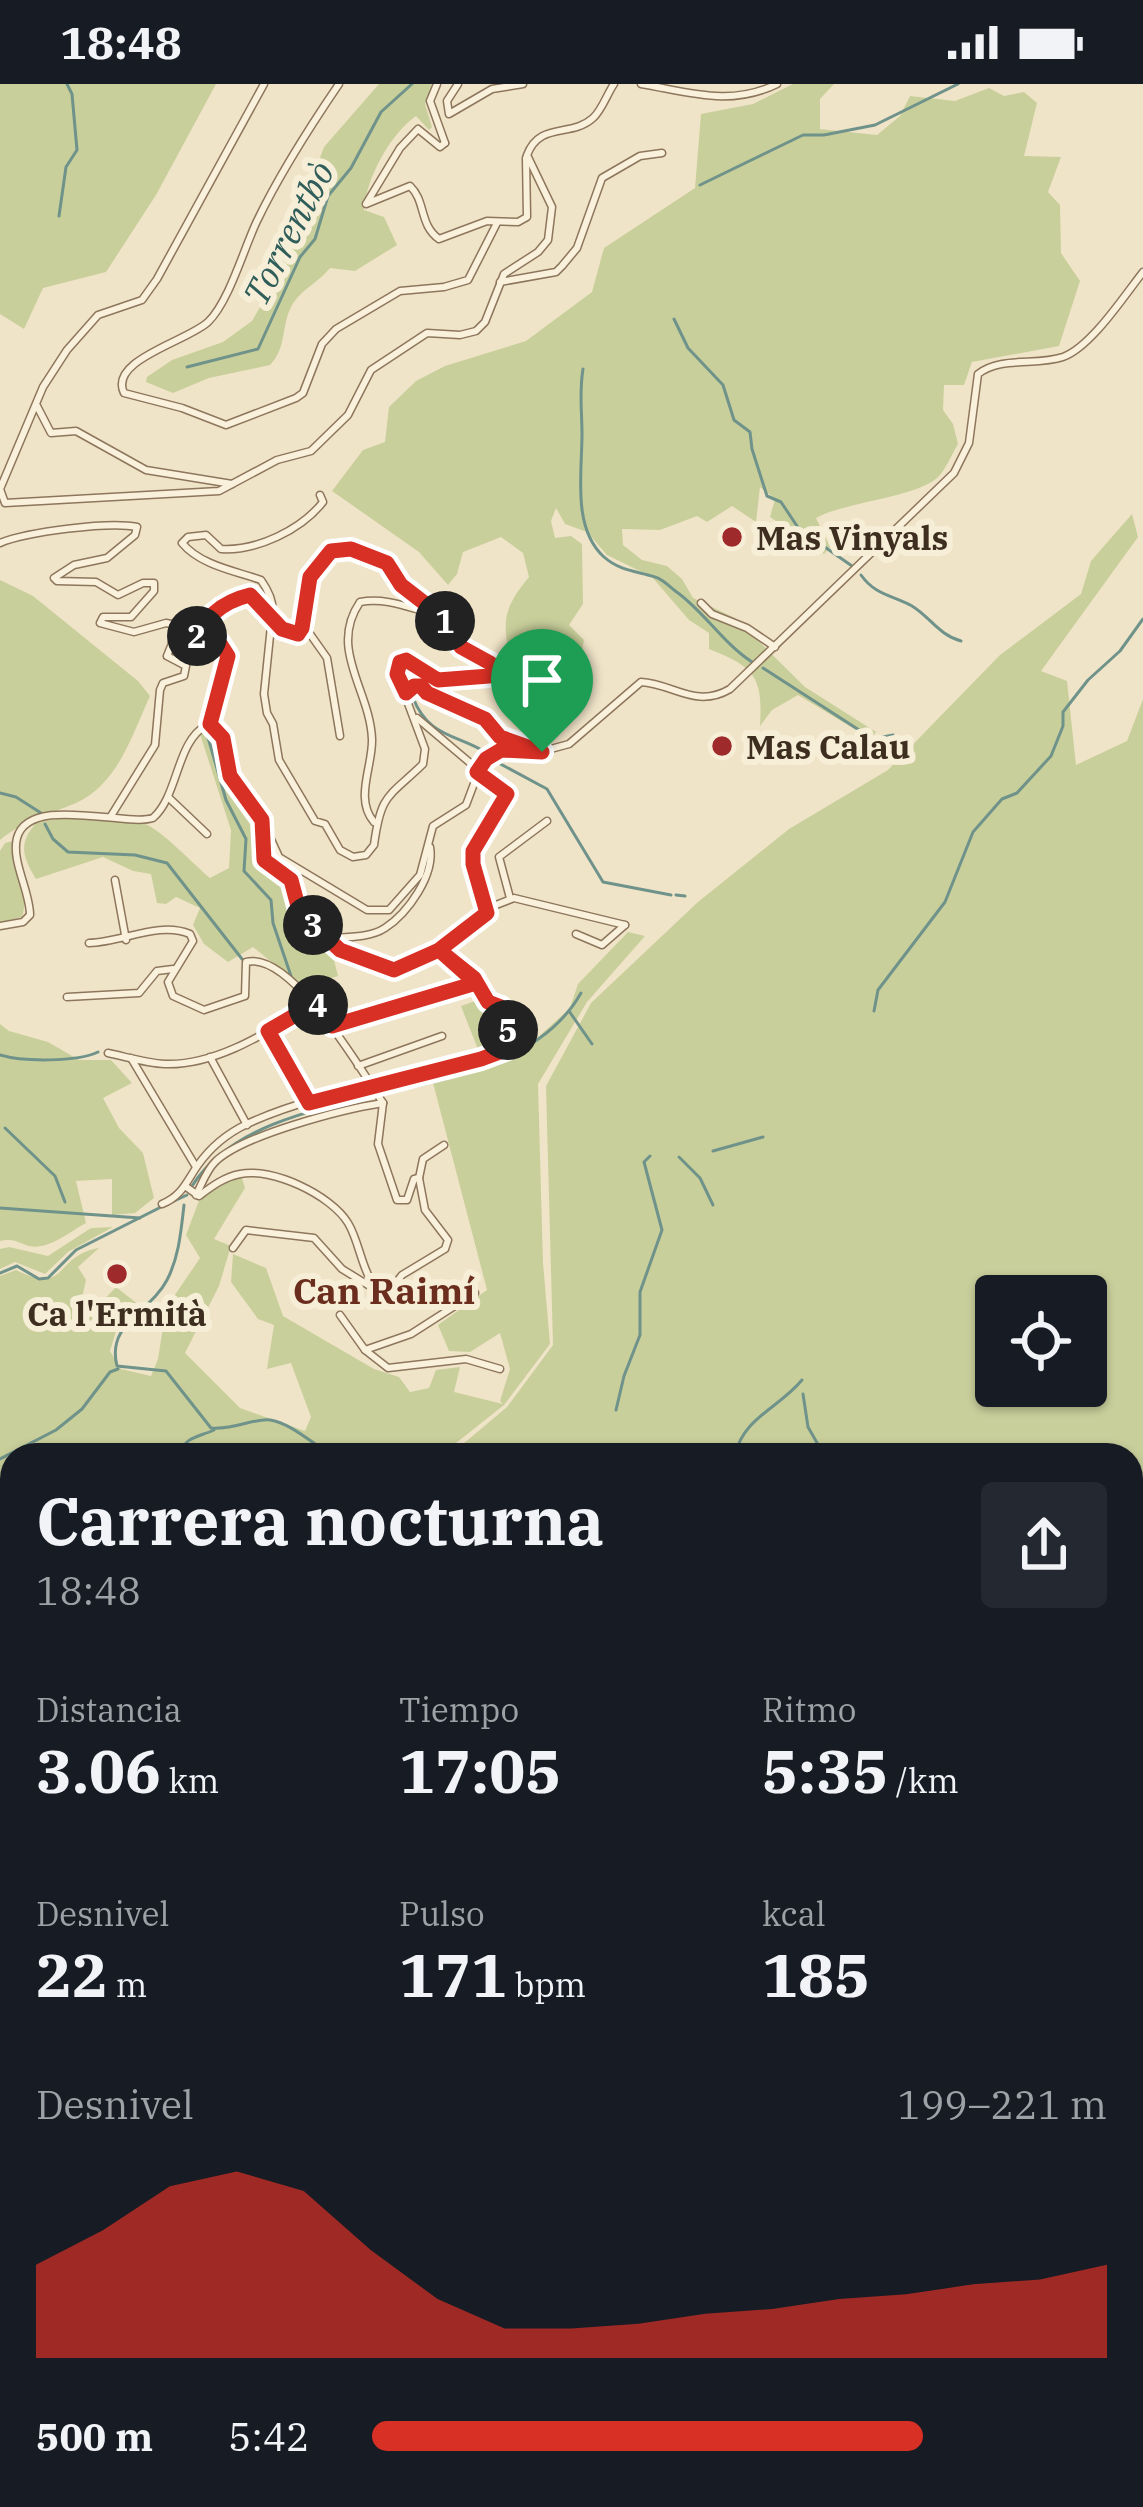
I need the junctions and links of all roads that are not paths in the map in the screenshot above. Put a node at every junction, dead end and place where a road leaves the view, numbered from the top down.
1 (264, 84) edge
2 (339, 84) edge
3 (437, 84) edge
4 (458, 84) edge
5 (523, 84) edge
6 (614, 84) edge
7 (641, 84) edge
8 (777, 84) edge
9 (656, 85) edge
10 (662, 153) dead end
11 (527, 155) junction
12 (497, 223) junction
13 (1143, 272) edge
14 (497, 283) junction
15 (37, 406) junction
16 (232, 484) junction
17 (0, 489) edge
18 (320, 495) dead end
19 (1, 504) edge
20 (0, 543) edge
21 (701, 603) dead end
22 (272, 616) junction
23 (441, 616) junction
24 (303, 624) junction
25 (775, 647) junction
26 (406, 693) junction
27 (415, 716) junction
28 (210, 724) junction
29 (340, 736) dead end
30 (542, 752) junction
31 (477, 772) junction
32 (168, 797) junction
33 (111, 816) junction
34 (547, 820) dead end
35 (374, 822) junction
36 (264, 826) junction
37 (207, 834) dead end
38 (429, 838) junction
39 (115, 880) dead end
40 (510, 898) junction
41 (487, 913) junction
42 (0, 926) edge
43 (577, 934) dead end
44 (327, 938) junction
45 (126, 940) junction
46 (89, 943) dead end
47 (439, 950) junction
48 (173, 969) junction
49 (476, 983) junction
50 (68, 998) dead end
51 (316, 1003) junction
52 (332, 1026) junction
53 (268, 1031) junction
54 (442, 1036) dead end
55 (108, 1053) dead end
56 (210, 1057) junction
57 (131, 1058) junction
58 (358, 1066) junction
59 (372, 1086) junction
60 (309, 1103) junction
61 (383, 1103) junction
62 (247, 1125) junction
63 (444, 1144) dead end
64 (196, 1167) junction
65 (419, 1178) junction
66 (185, 1186) junction
67 (196, 1195) junction
68 (162, 1204) dead end
69 (233, 1248) dead end
70 (376, 1290) junction
71 (386, 1296) junction
72 (340, 1315) dead end
73 (365, 1350) junction
74 (500, 1370) dead end

1 - 15 street
2 - 12 street
3 - 12 street
4 - 5 street
6 - 11 street
7 - 9 street
8 - 9 street
10 - 14 street
11 - 12 street
11 - 14 street
13 - 25 street
14 - 16 street
15 - 16 street
15 - 17 street
16 - 19 street
17 - 19 street
18 - 22 street
20 - 33 street
21 - 25 street
22 - 24 street
22 - 28 street
22 - 35 street
23 - 24 street
23 - 26 street
23 - 35 street
24 - 29 street
25 - 30 street
26 - 27 street
26 - 30 street
27 - 31 street
27 - 35 street
28 - 32 street
28 - 36 street
30 - 31 street
31 - 38 street
31 - 41 street
32 - 33 street
32 - 37 street
33 - 42 street
34 - 40 street
36 - 38 street
36 - 44 street
38 - 44 street
39 - 45 street
40 - 41 street
40 - 43 street
41 - 47 street
44 - 47 street
45 - 46 street
45 - 48 street
47 - 49 street
48 - 50 street
48 - 51 street
49 - 52 street
49 - 59 street
51 - 52 street
51 - 53 street
52 - 58 street
53 - 56 street
53 - 60 street
54 - 58 street
55 - 57 street
56 - 57 street
56 - 62 street
57 - 64 street
58 - 59 street
59 - 60 street
59 - 61 street
60 - 62 street
61 - 65 street
61 - 67 street
62 - 64 street
63 - 65 street
64 - 66 street
65 - 71 street
66 - 67 street
66 - 68 street
67 - 70 street
69 - 70 street
70 - 71 street
71 - 73 street
72 - 73 street
73 - 74 street

